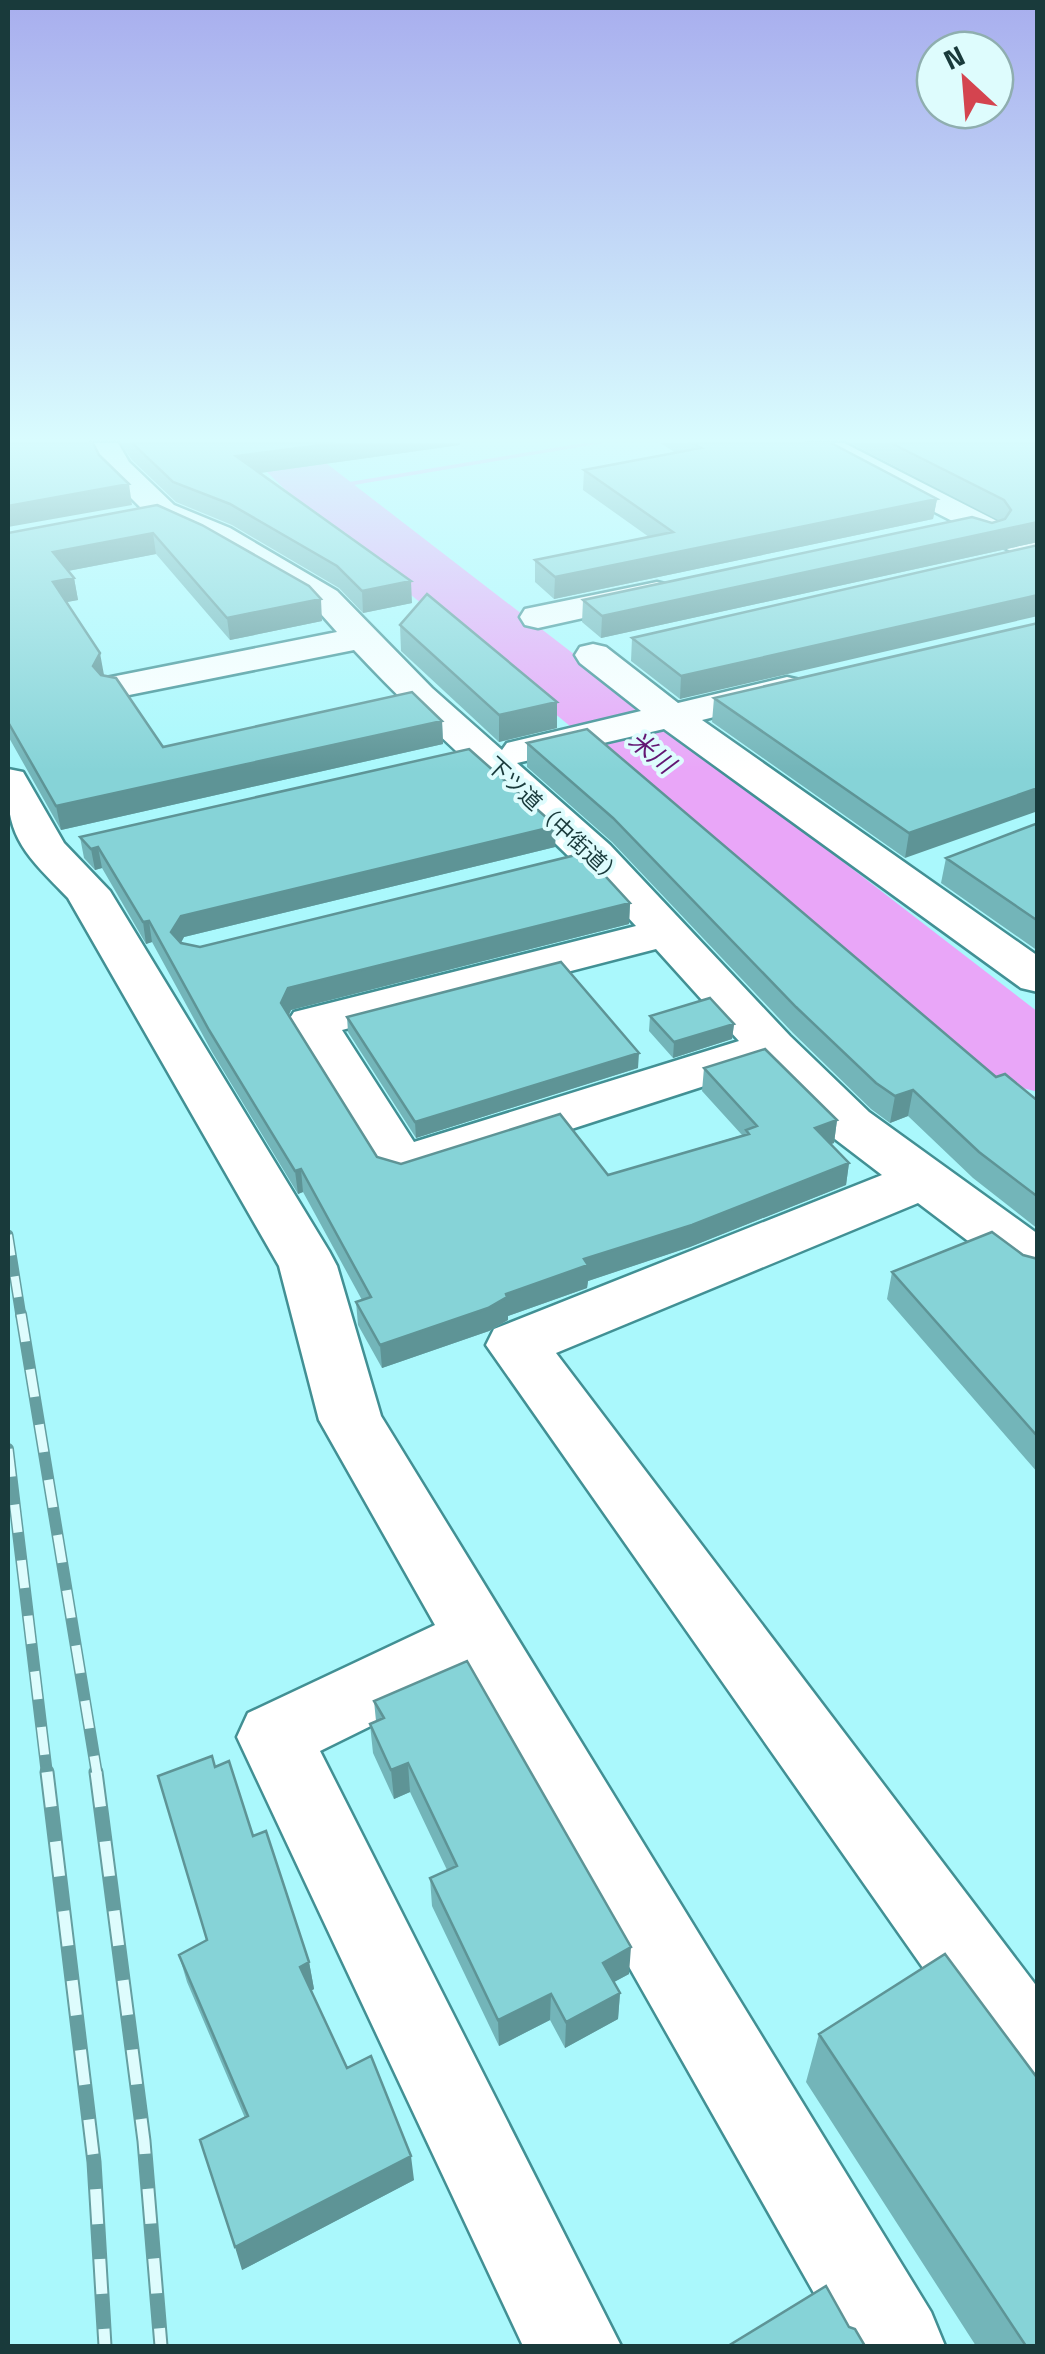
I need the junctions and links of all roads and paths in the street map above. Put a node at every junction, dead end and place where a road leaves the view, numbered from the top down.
1 (251, 553) edge
2 (1036, 554) edge
3 (977, 566) edge
4 (690, 585) edge
5 (538, 617) dead end
6 (366, 637) junction
7 (632, 646) edge
8 (820, 680) edge
9 (119, 686) edge
10 (661, 717) junction
11 (470, 757) junction
12 (8, 782) edge
13 (596, 854) junction
14 (951, 859) edge
15 (539, 868) edge
16 (900, 879) junction
17 (666, 932) junction
18 (1038, 978) edge
19 (772, 1046) junction
20 (925, 1179) junction
21 (1038, 1264) edge
22 (480, 1638) junction
23 (1038, 2059) edge
24 (572, 2346) edge
25 (897, 2346) edge

1 - 6 street, 下ツ道（中街道）
2 - 3 street
4 - 5 street
6 - 9 street
6 - 11 street, 下ツ道（中街道）
7 - 10 street
8 - 10 street
10 - 11 street
10 - 16 street
11 - 13 street, 下ツ道（中街道）
12 - 22 street
13 - 15 street
13 - 17 street, 下ツ道（中街道）
14 - 16 street
16 - 18 street
17 - 19 street, 下ツ道（中街道）
17 - 19 street
19 - 20 street, 下ツ道（中街道）
20 - 21 street, 下ツ道（中街道）
20 - 23 street
22 - 24 street
22 - 25 street

